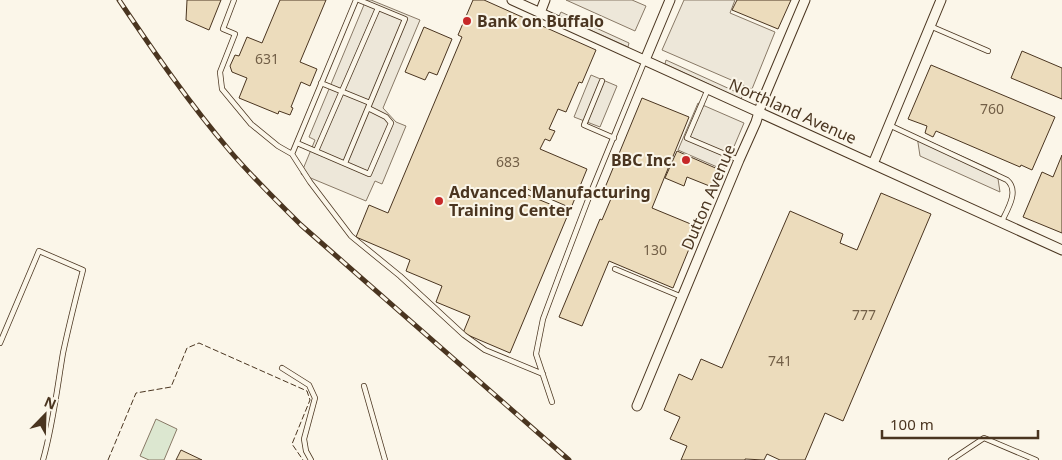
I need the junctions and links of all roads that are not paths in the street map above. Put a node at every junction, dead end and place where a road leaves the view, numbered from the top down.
1 (234, 0) edge
2 (357, 0) edge
3 (512, 0) edge
4 (545, 0) edge
5 (670, 0) edge
6 (805, 0) edge
7 (941, 0) edge
8 (378, 8) junction
9 (540, 13) junction
10 (930, 26) junction
11 (988, 51) dead end
12 (645, 60) junction
13 (602, 81) dead end
14 (322, 83) junction
15 (708, 89) junction
16 (342, 92) junction
17 (369, 105) junction
18 (759, 113) junction
19 (889, 126) junction
20 (614, 138) junction
21 (297, 143) junction
22 (316, 151) junction
23 (292, 154) junction
24 (739, 160) junction
25 (345, 163) junction
26 (873, 164) junction
27 (1001, 223) junction
28 (1062, 250) edge
29 (615, 269) dead end
30 (682, 297) junction
31 (0, 343) edge
32 (282, 368) dead end
33 (543, 374) junction
34 (364, 386) dead end
35 (552, 402) dead end
36 (637, 406) dead end
37 (42, 460) edge
38 (311, 460) edge
39 (385, 460) edge
40 (951, 460) edge
41 (1036, 460) edge

1 - 23 lane
2 - 8 lane
2 - 14 lane
3 - 9 street, Northland Avenue
4 - 9 street
5 - 12 street
6 - 18 street, Dutton Avenue
7 - 10 street
8 - 16 lane
8 - 17 lane
9 - 12 street, Northland Avenue
10 - 11 lane
10 - 19 street
12 - 15 street, Northland Avenue
12 - 20 lane
13 - 20 lane
14 - 16 lane
14 - 21 lane
15 - 18 street, Northland Avenue
15 - 24 lane
16 - 17 lane
16 - 22 lane
17 - 25 lane
17 - 25 lane
18 - 24 street, Dutton Avenue
18 - 26 street, Northland Avenue
19 - 26 street
19 - 27 lane
20 - 33 lane
21 - 22 lane
21 - 23 lane
22 - 25 lane
23 - 33 lane
24 - 30 street, Dutton Avenue
26 - 27 street, Northland Avenue
27 - 28 street, Northland Avenue
29 - 30 lane
30 - 36 street, Dutton Avenue
31 - 37 lane
32 - 38 lane
33 - 35 lane
34 - 39 lane
40 - 41 lane

